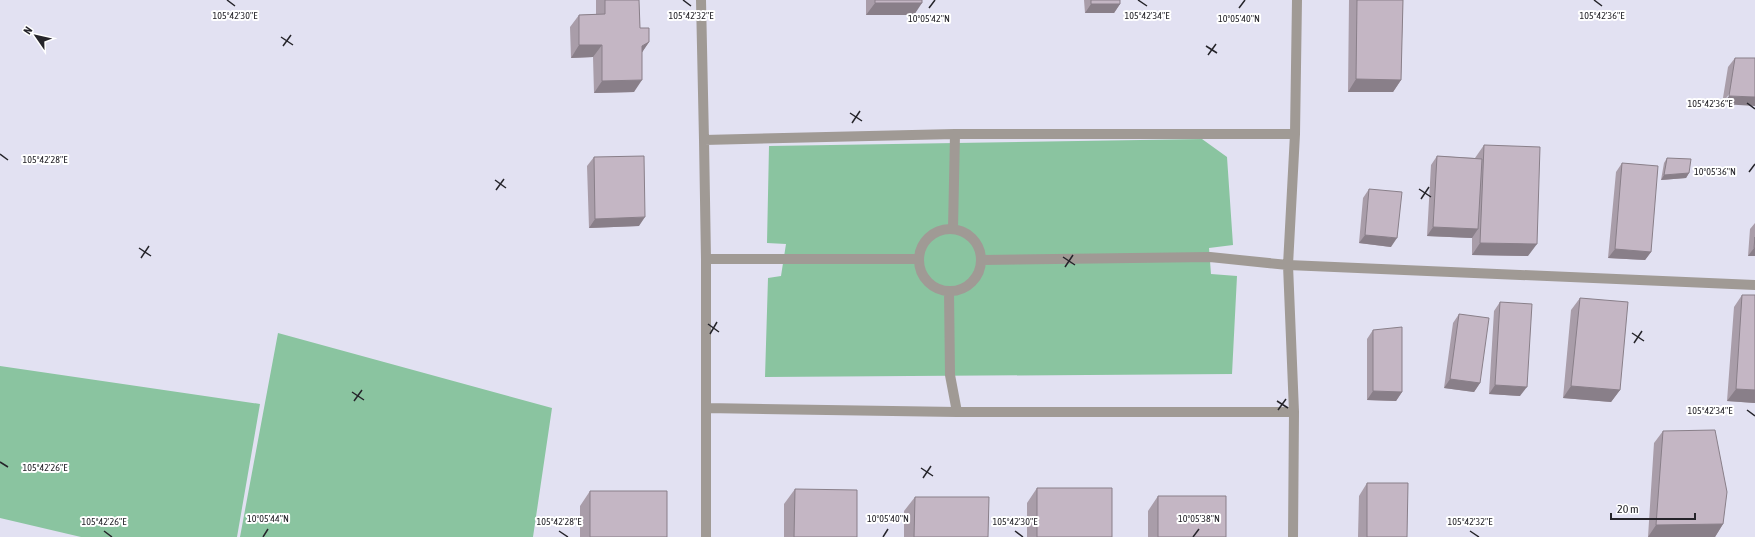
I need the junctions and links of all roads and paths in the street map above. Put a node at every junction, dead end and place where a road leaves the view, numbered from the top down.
1 (701, 0) edge
2 (1297, 0) edge
3 (956, 134) junction
4 (1295, 134) junction
5 (704, 140) junction
6 (953, 229) junction
7 (706, 259) junction
8 (919, 260) junction
9 (982, 260) junction
10 (1288, 265) junction
11 (1755, 285) edge
12 (948, 291) junction
13 (706, 408) junction
14 (957, 412) junction
15 (1294, 412) junction
16 (706, 537) edge
17 (1293, 537) edge

1 - 5 street
2 - 4 street
3 - 4 street
3 - 5 street
3 - 6 street
4 - 10 street
5 - 7 street
6 - 8 street
6 - 9 street
7 - 8 street
7 - 13 street
8 - 12 street
9 - 10 street
9 - 12 street
10 - 11 street
10 - 15 street
12 - 14 street
13 - 14 street
13 - 16 street
14 - 15 street
15 - 17 street

